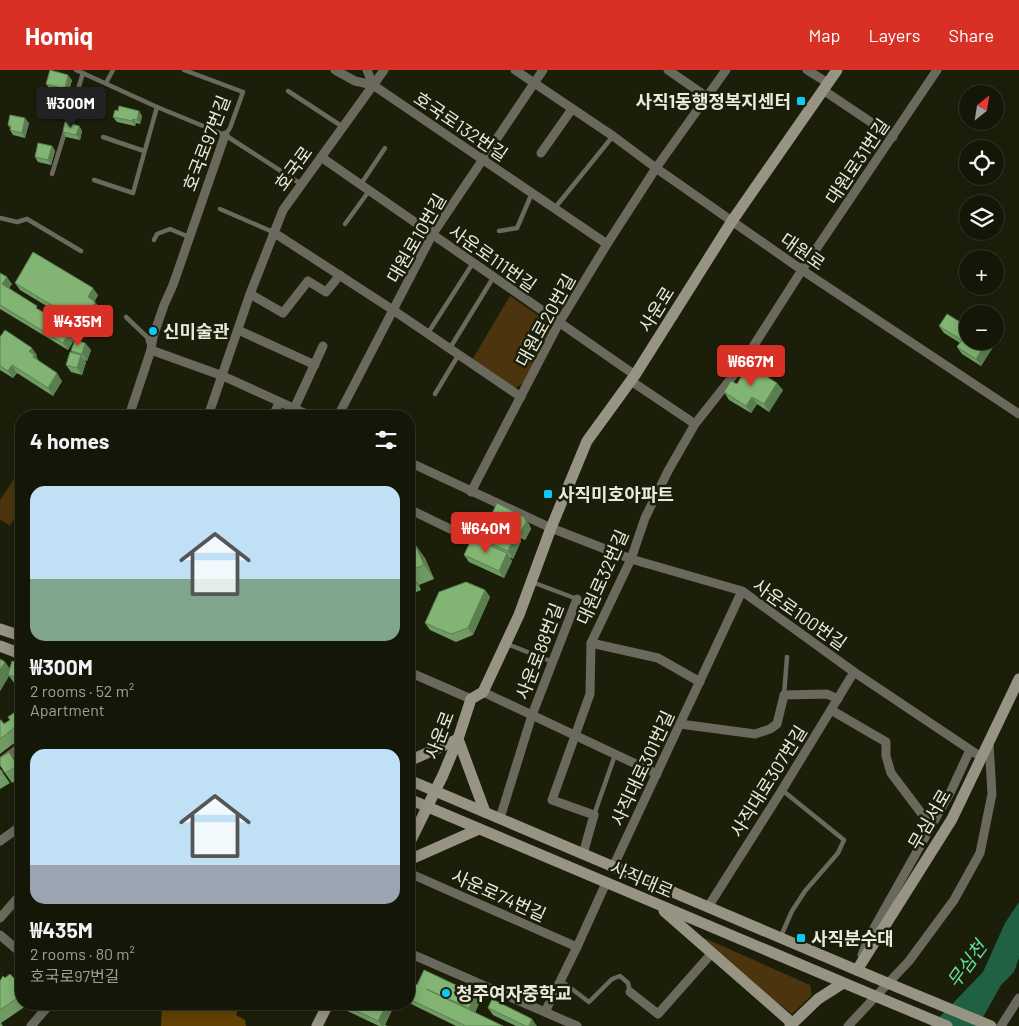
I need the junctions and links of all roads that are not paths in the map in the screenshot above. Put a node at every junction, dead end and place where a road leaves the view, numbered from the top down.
1 (76, 70) edge
2 (113, 70) edge
3 (184, 70) edge
4 (335, 70) edge
5 (367, 70) edge
6 (384, 70) edge
7 (515, 70) edge
8 (543, 70) edge
9 (668, 70) edge
10 (726, 70) edge
11 (807, 70) edge
12 (837, 70) edge
13 (937, 70) edge
14 (83, 73) junction
15 (106, 83) junction
16 (534, 83) junction
17 (373, 85) junction
18 (826, 86) junction
19 (288, 91) dead end
20 (708, 97) junction
21 (157, 108) junction
22 (572, 109) junction
23 (343, 127) junction
24 (225, 135) junction
25 (612, 136) junction
26 (103, 137) dead end
27 (893, 137) junction
28 (385, 148) dead end
29 (144, 151) junction
30 (541, 153) dead end
31 (321, 157) junction
32 (482, 160) junction
33 (656, 168) junction
34 (52, 174) dead end
35 (94, 180) dead end
36 (301, 184) junction
37 (361, 185) junction
38 (369, 191) junction
39 (532, 194) junction
40 (554, 208) junction
41 (220, 209) dead end
42 (0, 218) edge
43 (732, 221) junction
44 (345, 224) dead end
45 (499, 231) dead end
46 (273, 232) junction
47 (432, 235) junction
48 (189, 237) junction
49 (154, 240) dead end
50 (607, 244) junction
51 (81, 251) dead end
52 (473, 263) junction
53 (802, 270) junction
54 (340, 275) junction
55 (494, 278) junction
56 (250, 294) junction
57 (393, 310) junction
58 (126, 317) dead end
59 (559, 323) junction
60 (238, 330) junction
61 (428, 333) junction
62 (323, 346) dead end
63 (450, 348) junction
64 (152, 350) junction
65 (459, 354) junction
66 (315, 364) junction
67 (223, 376) junction
68 (633, 378) junction
69 (435, 394) dead end
70 (521, 397) junction
71 (279, 403) junction
72 (294, 409) joint
73 (131, 410) edge
74 (210, 410) edge
75 (276, 410) edge
76 (341, 410) edge
77 (1019, 414) edge
78 (696, 424) junction
79 (415, 465) edge
80 (470, 492) junction
81 (415, 512) edge
82 (551, 528) junction
83 (487, 537) edge
84 (631, 559) junction
85 (532, 582) junction
86 (742, 592) junction
87 (577, 599) joint
88 (0, 629) edge
89 (15, 634) edge
90 (591, 643) junction
91 (506, 644) junction
92 (0, 646) edge
93 (15, 652) edge
94 (786, 657) dead end
95 (553, 662) junction
96 (854, 672) junction
97 (415, 675) edge
98 (1019, 678) edge
99 (700, 682) junction
100 (482, 692) junction
101 (784, 695) junction
102 (471, 699) junction
103 (838, 699) junction
104 (832, 710) junction
105 (532, 715) junction
106 (680, 724) junction
107 (575, 734) junction
108 (458, 739) junction
109 (989, 740) junction
110 (970, 750) junction
111 (15, 751) edge
112 (615, 754) junction
113 (981, 757) junction
114 (415, 758) edge
115 (0, 762) edge
116 (657, 774) junction
117 (415, 783) edge
118 (782, 790) junction
119 (435, 791) junction
120 (415, 802) edge
121 (427, 807) junction
122 (485, 812) junction
123 (594, 815) junction
124 (500, 818) junction
125 (931, 826) junction
126 (479, 829) junction
127 (15, 830) edge
128 (415, 832) edge
129 (0, 841) edge
130 (583, 854) junction
131 (415, 857) edge
132 (613, 867) junction
133 (415, 876) edge
134 (606, 883) junction
135 (15, 901) edge
136 (654, 903) junction
137 (708, 907) junction
138 (0, 918) edge
139 (0, 935) edge
140 (780, 938) junction
141 (15, 947) edge
142 (577, 947) junction
143 (712, 953) junction
144 (415, 956) edge
145 (857, 970) junction
146 (560, 980) junction
147 (843, 983) junction
148 (630, 992) joint
149 (1019, 998) edge
150 (45, 1010) edge
151 (325, 1010) edge
152 (545, 1012) junction
153 (791, 1025) edge
154 (32, 1026) edge
155 (317, 1026) edge
156 (578, 1026) edge
157 (848, 1026) edge
158 (947, 1026) edge
159 (991, 1026) edge
160 (1001, 1026) edge

1 - 14 lane
2 - 15 lane
3 - 24 lane, 호국로97번길
4 - 17 street
5 - 17 street
6 - 17 street, 호국로
7 - 16 street, 대원로
8 - 16 street, 대원로10번길
9 - 20 street
10 - 20 street, 대원로20번길
11 - 18 street
12 - 18 street, 사운로
13 - 27 street, 대원로31번길
14 - 15 lane
14 - 34 lane
15 - 21 lane
16 - 22 street, 대원로
16 - 32 street, 대원로10번길
17 - 23 street, 호국로
17 - 32 street, 호국로132번길
18 - 27 street
18 - 43 street, 사운로
19 - 23 lane
20 - 33 street, 대원로20번길
21 - 24 lane
21 - 29 lane
22 - 25 street, 대원로
22 - 30 street
23 - 31 street, 호국로
24 - 36 lane
24 - 48 street, 호국로97번길
25 - 33 street, 대원로
25 - 40 lane
26 - 29 lane
27 - 53 street, 대원로31번길
28 - 37 lane
29 - 35 lane
31 - 36 street, 호국로
31 - 37 street, 사운로111번길
32 - 39 street, 호국로132번길
32 - 47 street, 대원로10번길
33 - 43 street, 대원로
33 - 50 street, 대원로20번길
36 - 46 street, 호국로
37 - 38 street, 사운로111번길
38 - 44 lane
38 - 47 street, 사운로111번길
39 - 40 street, 호국로132번길
39 - 45 lane
40 - 50 street, 호국로132번길
41 - 46 lane
42 - 51 lane
43 - 53 street, 대원로
43 - 68 street, 사운로
46 - 54 street
46 - 56 street, 호국로
47 - 52 street, 사운로111번길
47 - 57 street, 대원로10번길
48 - 49 lane
48 - 64 street, 호국로97번길
50 - 59 street, 대원로20번길
52 - 55 street, 사운로111번길
52 - 61 lane
53 - 77 street, 대원로
53 - 78 street, 대원로32번길
54 - 56 street
54 - 57 street
55 - 59 street, 사운로111번길
55 - 63 lane
56 - 60 street, 호국로
57 - 61 street
57 - 76 street, 대원로10번길
58 - 64 lane
59 - 68 street, 사운로111번길
59 - 70 street, 대원로20번길
60 - 66 street
60 - 67 street, 호국로
61 - 63 street
62 - 66 street
63 - 65 street
64 - 67 street
64 - 73 street, 호국로97번길
65 - 69 lane
65 - 70 street
66 - 72 street
67 - 71 street
67 - 74 street, 호국로
68 - 78 street, 사운로111번길
68 - 82 street, 사운로
70 - 80 street, 대원로20번길
71 - 72 street
71 - 75 street
78 - 84 street, 대원로32번길
79 - 80 street, 사운로100번길
80 - 82 street, 사운로100번길
81 - 83 street
82 - 84 street, 사운로100번길
82 - 85 street, 사운로
84 - 86 street, 사운로100번길
84 - 90 street, 대원로32번길
85 - 87 lane
85 - 91 street, 사운로
86 - 96 street, 사운로100번길
86 - 99 street, 사직대로301번길
87 - 95 street, 사운로88번길
88 - 89 street
90 - 99 street, 대원로32번길
90 - 107 street, 대원로32번길
91 - 95 lane
91 - 100 street, 사운로
92 - 93 street
94 - 101 lane
95 - 105 street, 사운로88번길
96 - 103 street, 사직대로307번길
96 - 110 street, 사운로100번길
97 - 102 street
98 - 109 street, 무심서로
99 - 106 street, 사직대로301번길
100 - 102 street, 사운로
100 - 105 street, 사운로88번길
101 - 103 street
101 - 106 street
102 - 108 street, 사운로
103 - 104 street, 사직대로307번길
104 - 118 street, 사직대로307번길
104 - 125 street, 무심서로
105 - 107 street, 사운로88번길
105 - 124 street
106 - 116 street, 사직대로301번길
107 - 112 street, 사운로88번길
107 - 123 street
108 - 114 street
108 - 119 street, 사운로
108 - 122 street
109 - 113 street, 무심서로
109 - 157 street
110 - 113 street, 사운로100번길
110 - 125 street
111 - 115 street
112 - 116 street, 사운로88번길
112 - 123 lane
113 - 145 street, 무심서로
116 - 132 street, 사직대로301번길
117 - 119 street, 사직대로
118 - 137 street, 사직대로307번길
118 - 140 lane
119 - 121 street, 사운로
119 - 122 street, 사직대로
120 - 121 street, 사직대로
121 - 126 street, 사직대로
121 - 128 street, 사운로
122 - 124 street, 사직대로
123 - 130 street
124 - 130 street, 사직대로
125 - 145 street
126 - 131 street
126 - 134 street, 사직대로
127 - 129 street
130 - 132 street, 사직대로
132 - 137 street, 사직대로
133 - 142 street, 사운로74번길
134 - 136 street, 사직대로
134 - 142 street
135 - 138 street
136 - 143 street
136 - 147 street, 사직대로
137 - 140 street, 사직대로
139 - 141 street
140 - 145 street, 사직대로
142 - 146 street
143 - 148 street
143 - 153 street
144 - 152 street
145 - 159 street, 사직대로, bridge
146 - 148 lane
146 - 152 street
147 - 153 street
147 - 158 street, 사직대로, bridge
149 - 160 street
150 - 154 street
151 - 155 street
152 - 156 street

